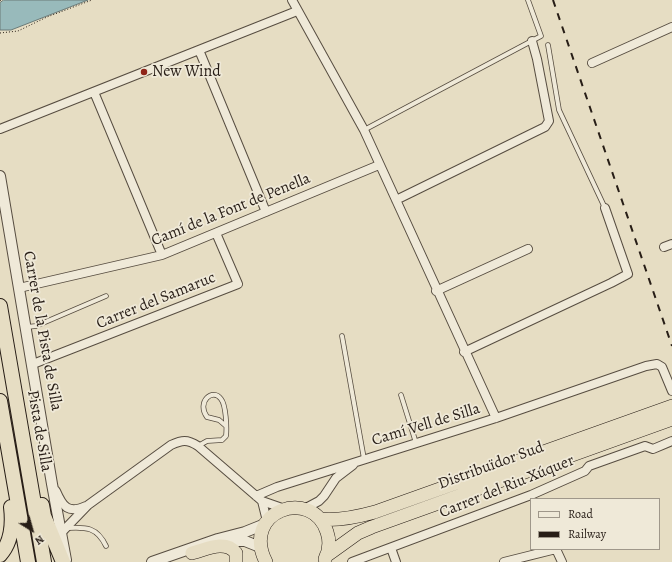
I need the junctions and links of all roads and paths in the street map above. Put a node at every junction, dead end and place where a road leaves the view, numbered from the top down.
1 (92, 0) edge
2 (292, 0) edge
3 (528, 0) edge
4 (298, 11) junction
5 (672, 27) edge
6 (0, 33) edge
7 (532, 41) junction
8 (548, 46) dead end
9 (199, 50) junction
10 (592, 63) dead end
11 (94, 92) junction
12 (0, 130) edge
13 (364, 130) junction
14 (379, 165) junction
15 (0, 176) edge
16 (396, 200) junction
17 (605, 208) joint
18 (266, 212) junction
19 (216, 233) junction
20 (672, 244) edge
21 (664, 247) dead end
22 (528, 249) dead end
23 (162, 255) junction
24 (19, 288) junction
25 (436, 291) junction
26 (106, 296) dead end
27 (0, 306) edge
28 (26, 327) junction
29 (342, 336) dead end
30 (464, 352) junction
31 (33, 364) junction
32 (672, 391) edge
33 (401, 395) dead end
34 (0, 401) edge
35 (672, 406) edge
36 (496, 418) junction
37 (653, 419) junction
38 (672, 419) edge
39 (226, 426) junction
40 (672, 441) edge
41 (416, 443) junction
42 (198, 446) junction
43 (364, 459) junction
44 (14, 476) junction
45 (30, 480) junction
46 (52, 484) junction
47 (532, 497) edge
48 (259, 499) junction
49 (88, 505) junction
50 (285, 509) junction
51 (304, 509) junction
52 (320, 519) junction
53 (266, 522) junction
54 (63, 530) junction
55 (106, 546) dead end
56 (391, 548) junction
57 (552, 550) edge
58 (556, 550) edge
59 (192, 554) junction
60 (0, 555) edge
61 (261, 556) edge
62 (324, 559) edge
63 (28, 562) edge
64 (44, 562) edge
65 (63, 562) edge
66 (66, 562) edge
67 (152, 562) edge
68 (168, 562) edge
69 (236, 562) edge
70 (352, 562) edge
71 (396, 562) edge
72 (504, 562) edge
73 (562, 562) edge

1 - 6 path
2 - 4 street, Camí Vell de Silla
3 - 7 lane
4 - 9 street
4 - 13 street, Camí Vell de Silla
5 - 10 street
7 - 13 lane
7 - 16 street
8 - 17 lane
9 - 11 street
9 - 18 street
11 - 12 street
11 - 23 street
13 - 14 street, Camí Vell de Silla
14 - 16 street, Camí Vell de Silla
14 - 18 street, Camí de la Font de Penella
15 - 24 street, Carrer de la Pista de Silla
16 - 25 street, Camí Vell de Silla
17 - 30 street
18 - 19 street, Camí de la Font de Penella
19 - 23 street, Camí de la Font de Penella
19 - 31 street, Carrer del Samaruc
20 - 21 street
22 - 25 street
23 - 24 street, Camí de la Font de Penella
24 - 28 street, Carrer de la Pista de Silla
25 - 30 street, Camí Vell de Silla
26 - 28 lane
27 - 45 highway, Pista de Silla
28 - 31 street, Carrer de la Pista de Silla
29 - 43 lane
30 - 36 street, Camí Vell de Silla
31 - 46 street, Carrer de la Pista de Silla
32 - 36 street
33 - 41 lane
34 - 44 highway, Pista de Silla
35 - 37 highway, Distribuïdor Sud
36 - 41 street, Camí Vell de Silla
37 - 38 highway, Distribuïdor Sud
37 - 52 highway, Distribuïdor Sud
37 - 62 highway, Distribuïdor Sud
39 - 39 lane
39 - 42 lane
40 - 47 street, Carrer del Riu Xúquer
41 - 43 street, Camí Vell de Silla
42 - 48 street
42 - 49 street
43 - 48 street, Camí Vell de Silla
43 - 51 street
44 - 60 highway
44 - 63 highway, Pista de Silla
45 - 64 highway, Pista de Silla
45 - 65 highway
46 - 49 street
46 - 54 street, Carrer de la Pista de Silla
47 - 56 street, Carrer del Riu Xúquer
48 - 50 street
48 - 53 street
49 - 54 street
50 - 51 highway
50 - 53 highway
51 - 52 highway
52 - 62 highway
53 - 61 highway
53 - 67 street
54 - 55 lane
54 - 66 street, Carrer de la Pista de Silla
56 - 70 street, Carrer del Riu Xúquer
56 - 71 street
57 - 72 street
58 - 73 street
59 - 61 street
59 - 68 street
59 - 69 highway

